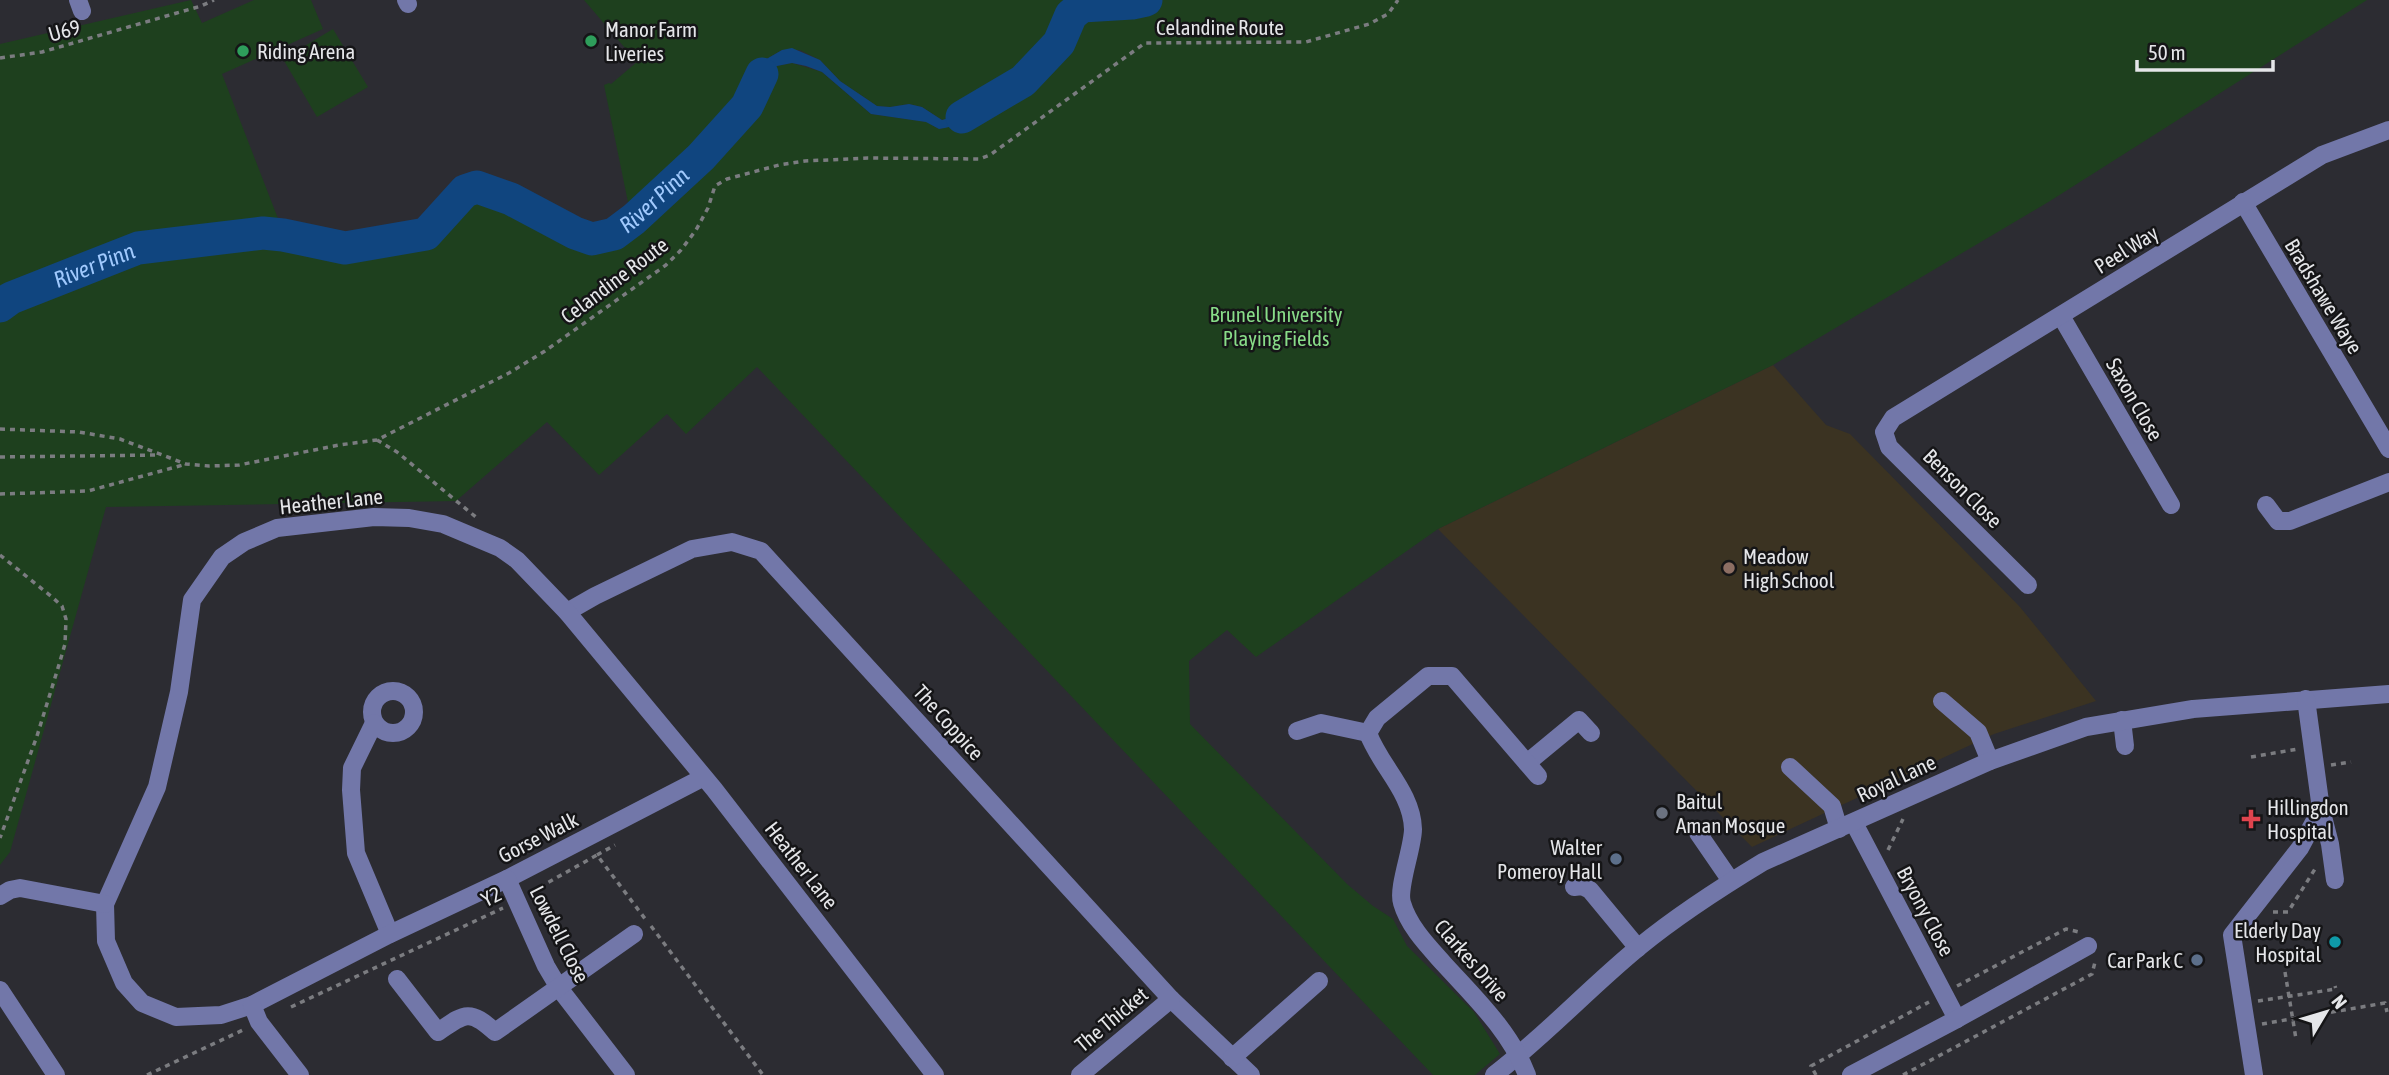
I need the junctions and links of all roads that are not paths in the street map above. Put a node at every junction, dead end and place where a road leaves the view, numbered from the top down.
1 (2389, 130) edge
2 (2243, 202) junction
3 (2061, 316) junction
4 (1893, 418) joint
5 (2389, 449) edge
6 (2389, 482) edge
7 (2171, 505) dead end
8 (2266, 505) dead end
9 (2028, 585) dead end
10 (567, 612) junction
11 (2389, 694) edge
12 (2306, 699) junction
13 (1942, 701) dead end
14 (2122, 720) junction
15 (374, 723) dead end
16 (1297, 731) dead end
17 (1368, 733) junction
18 (1591, 733) dead end
19 (2125, 746) dead end
20 (1990, 761) junction
21 (1790, 766) dead end
22 (704, 777) junction
23 (2320, 809) junction
24 (1846, 826) junction
25 (1698, 833) dead end
26 (507, 879) junction
27 (2335, 880) dead end
28 (1731, 881) junction
29 (1574, 887) dead end
30 (0, 897) edge
31 (105, 904) junction
32 (390, 934) junction
33 (634, 934) dead end
34 (2088, 946) dead end
35 (1638, 948) junction
36 (397, 979) dead end
37 (1319, 981) dead end
38 (559, 988) junction
39 (0, 990) edge
40 (1171, 999) junction
41 (251, 1004) junction
42 (186, 1017) joint
43 (1957, 1019) junction
44 (1520, 1055) junction
45 (1232, 1058) junction
46 (56, 1075) edge
47 (300, 1075) edge
48 (626, 1075) edge
49 (934, 1075) edge
50 (1080, 1075) edge
51 (1251, 1075) edge
52 (1494, 1075) edge
53 (1527, 1075) edge
54 (1851, 1075) edge
55 (2253, 1075) edge

1 - 2 street, Peel Way
2 - 3 street, Peel Way
2 - 5 street, Bradshawe Waye
3 - 4 street, Peel Way
3 - 7 street, Saxon Close
4 - 9 street, Benson Close
6 - 8 street
10 - 22 street, Heather Lane
10 - 31 street, Heather Lane
10 - 40 street, The Coppice
11 - 12 street, Royal Lane
12 - 14 street, Royal Lane
12 - 23 street
13 - 20 street
14 - 19 street
14 - 20 street, Royal Lane
15 - 32 street
16 - 17 street
17 - 18 street
17 - 44 street, Clarkes Drive
20 - 24 street, Royal Lane
21 - 24 street, Bryony Close
22 - 26 street, Gorse Walk
22 - 49 street, Heather Lane
23 - 27 street
23 - 55 street
24 - 28 street, Royal Lane
24 - 43 street, Bryony Close
25 - 28 street
26 - 32 street, Gorse Walk
26 - 38 street, Lowdell Close
28 - 35 street, Royal Lane
29 - 35 street
30 - 31 street
31 - 42 street, Heather Lane
32 - 41 street, Gorse Walk
33 - 38 street
34 - 43 street
35 - 44 street, Royal Lane
36 - 38 street
37 - 45 street
38 - 48 street, Lowdell Close
39 - 46 street
40 - 45 street, The Coppice
40 - 50 street, The Thicket
41 - 42 street, Gorse Walk
41 - 47 street
43 - 54 street
44 - 52 street, Royal Lane
44 - 53 street, Clarkes Drive
45 - 51 street, The Coppice

